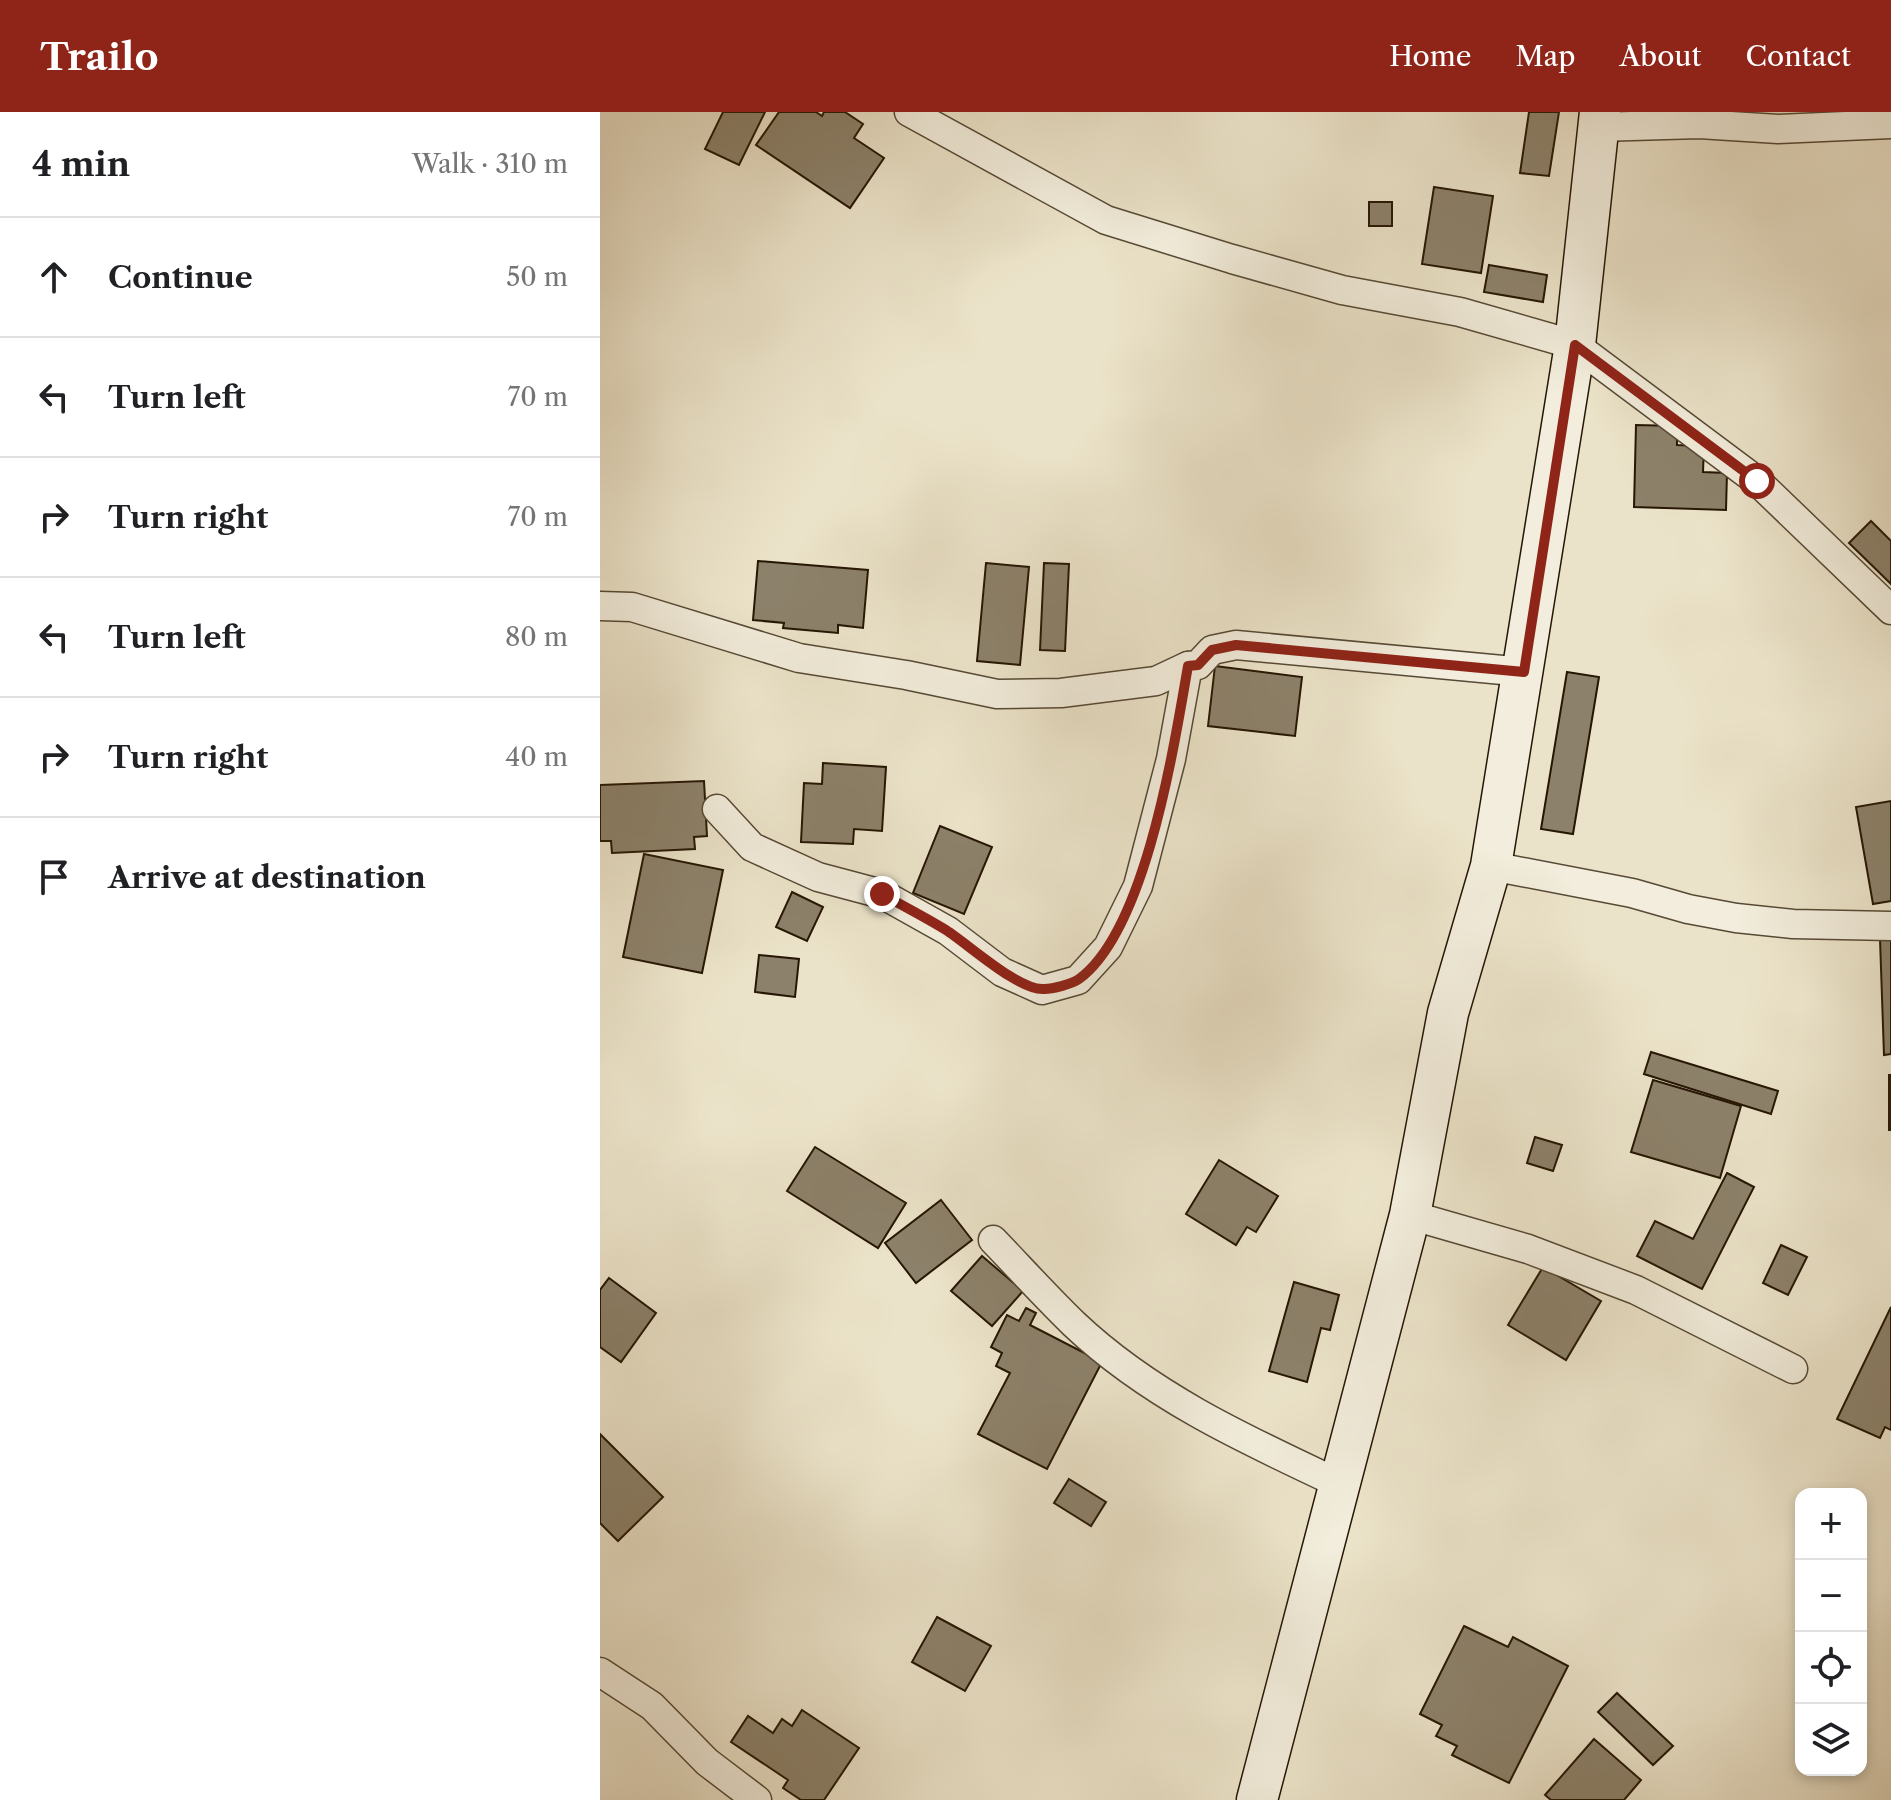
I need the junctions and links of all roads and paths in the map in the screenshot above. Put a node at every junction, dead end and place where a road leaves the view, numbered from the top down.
1 (909, 112) edge
2 (1599, 119) edge
3 (1891, 124) edge
4 (1575, 345) junction
5 (600, 606) edge
6 (1891, 610) edge
7 (1188, 666) junction
8 (1524, 672) junction
9 (717, 809) dead end
10 (1491, 866) junction
11 (1891, 926) edge
12 (1410, 1215) junction
13 (993, 1240) dead end
14 (1793, 1369) dead end
15 (1340, 1484) junction
16 (600, 1672) edge
17 (757, 1800) edge
18 (1257, 1800) edge

1 - 4 street
2 - 3 street
2 - 4 main road
4 - 6 street
4 - 8 main road
5 - 7 street
7 - 8 street
7 - 9 street
8 - 10 main road
10 - 11 street
10 - 12 main road
12 - 14 street
12 - 15 main road
13 - 15 street
15 - 18 main road
16 - 17 street

